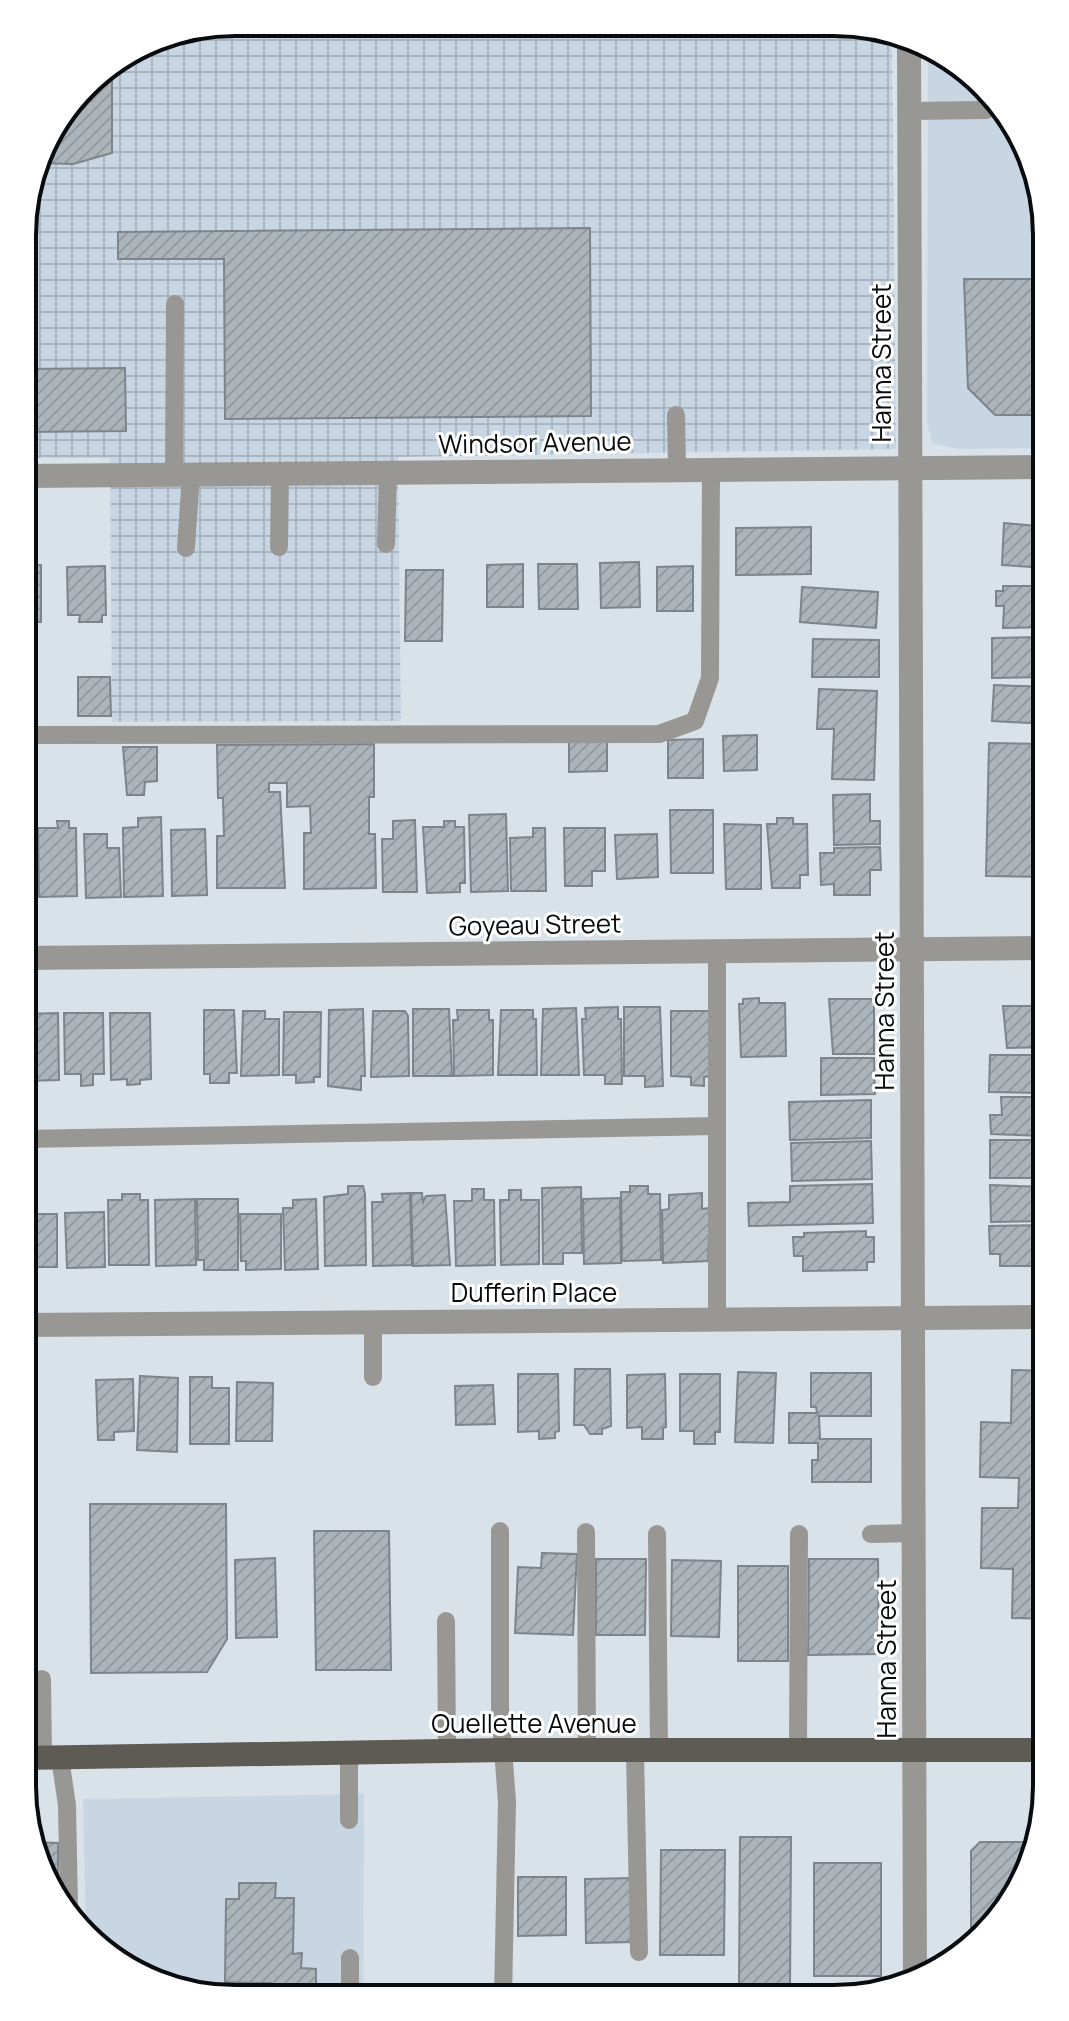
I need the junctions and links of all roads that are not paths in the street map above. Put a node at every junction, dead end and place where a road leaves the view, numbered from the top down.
1 (909, 52) edge
2 (986, 107) edge
3 (909, 111) junction
4 (175, 304) dead end
5 (676, 415) dead end
6 (1033, 467) edge
7 (911, 468) junction
8 (711, 469) junction
9 (677, 470) junction
10 (388, 473) junction
11 (182, 474) junction
12 (280, 474) junction
13 (36, 476) edge
14 (386, 544) dead end
15 (279, 547) dead end
16 (186, 548) dead end
17 (36, 735) edge
18 (1033, 948) edge
19 (912, 949) junction
20 (717, 951) junction
21 (36, 958) edge
22 (717, 1126) junction
23 (36, 1139) edge
24 (1033, 1317) edge
25 (914, 1318) junction
26 (717, 1320) junction
27 (373, 1322) junction
28 (36, 1325) edge
29 (373, 1377) dead end
30 (500, 1531) dead end
31 (586, 1532) dead end
32 (915, 1533) junction
33 (657, 1534) dead end
34 (799, 1534) dead end
35 (871, 1534) dead end
36 (446, 1621) dead end
37 (42, 1679) dead end
38 (504, 1750) junction
39 (1033, 1750) edge
40 (447, 1752) junction
41 (587, 1752) junction
42 (647, 1752) junction
43 (798, 1752) junction
44 (916, 1752) junction
45 (349, 1754) junction
46 (42, 1758) edge
47 (349, 1820) dead end
48 (69, 1894) edge
49 (639, 1952) dead end
50 (350, 1958) dead end
51 (915, 1967) edge
52 (350, 1985) edge
53 (503, 1985) edge

1 - 3 street, Hanna Street
2 - 3 lane
3 - 7 street, Hanna Street
4 - 11 lane
5 - 9 lane
6 - 7 street, Windsor Avenue
7 - 8 street, Windsor Avenue
7 - 19 street, Hanna Street
8 - 9 street, Windsor Avenue
8 - 17 lane
9 - 10 street, Windsor Avenue
10 - 12 street, Windsor Avenue
10 - 14 lane
11 - 12 street, Windsor Avenue
11 - 13 street, Windsor Avenue
11 - 16 lane
12 - 15 lane
18 - 19 street, Goyeau Street
19 - 20 street, Goyeau Street
19 - 25 street, Hanna Street
20 - 21 street, Goyeau Street
20 - 22 lane
22 - 23 lane
22 - 26 lane
24 - 25 street, Dufferin Place
25 - 26 street, Dufferin Place
25 - 32 street, Hanna Street
26 - 27 street, Dufferin Place
27 - 28 street, Dufferin Place
27 - 29 lane
30 - 38 lane
31 - 41 lane
32 - 35 lane
32 - 44 street, Hanna Street
33 - 42 lane
34 - 43 lane
36 - 40 lane
37 - 46 lane
38 - 40 main road, Ouellette Avenue
38 - 41 main road, Ouellette Avenue
38 - 53 lane
39 - 44 main road, Ouellette Avenue
40 - 45 main road, Ouellette Avenue
41 - 42 main road, Ouellette Avenue
42 - 43 main road, Ouellette Avenue
42 - 49 lane
43 - 44 main road, Ouellette Avenue
44 - 51 street, Hanna Street
45 - 46 main road, Ouellette Avenue
45 - 47 lane
46 - 48 lane
50 - 52 lane

